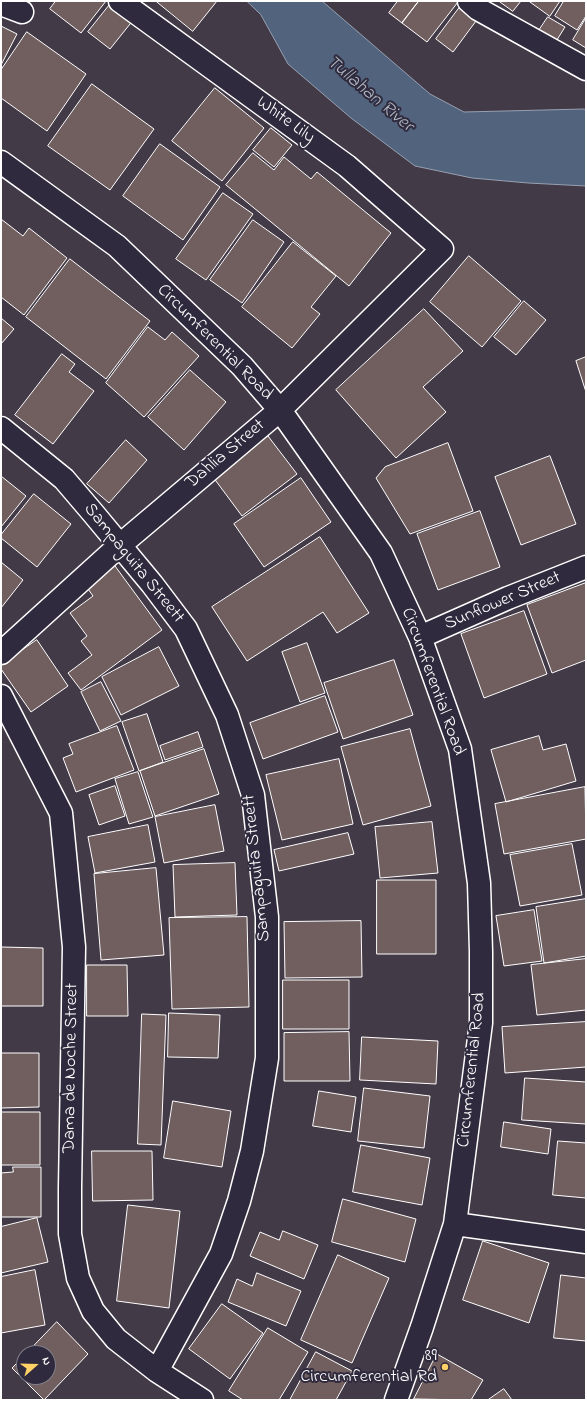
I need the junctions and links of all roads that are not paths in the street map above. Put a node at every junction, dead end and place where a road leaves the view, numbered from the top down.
1 (120, 1) edge
2 (469, 1) edge
3 (1, 4) edge
4 (22, 12) dead end
5 (586, 69) edge
6 (1, 162) edge
7 (442, 249) joint
8 (280, 410) junction
9 (1, 428) edge
10 (119, 546) junction
11 (586, 567) edge
12 (420, 637) junction
13 (1, 653) edge
14 (1, 696) edge
15 (455, 1224) junction
16 (586, 1242) edge
17 (157, 1371) junction
18 (400, 1399) edge
19 (202, 1400) edge

1 - 7 street, White Lily
2 - 5 street
3 - 4 street
6 - 8 street, Circumferential Road
7 - 8 street, Dahlia Street
8 - 10 street, Dahlia Street
8 - 12 street, Circumferential Road
9 - 10 street, Sampaguita Streett
10 - 13 street, Dahlia Street
10 - 17 street, Sampaguita Streett
11 - 12 street, Sunflower Street
12 - 15 street, Circumferential Road
14 - 17 street, Dama de Noche Street
15 - 16 street
15 - 18 street, Circumferential Road
17 - 19 street, Dama de Noche Street

